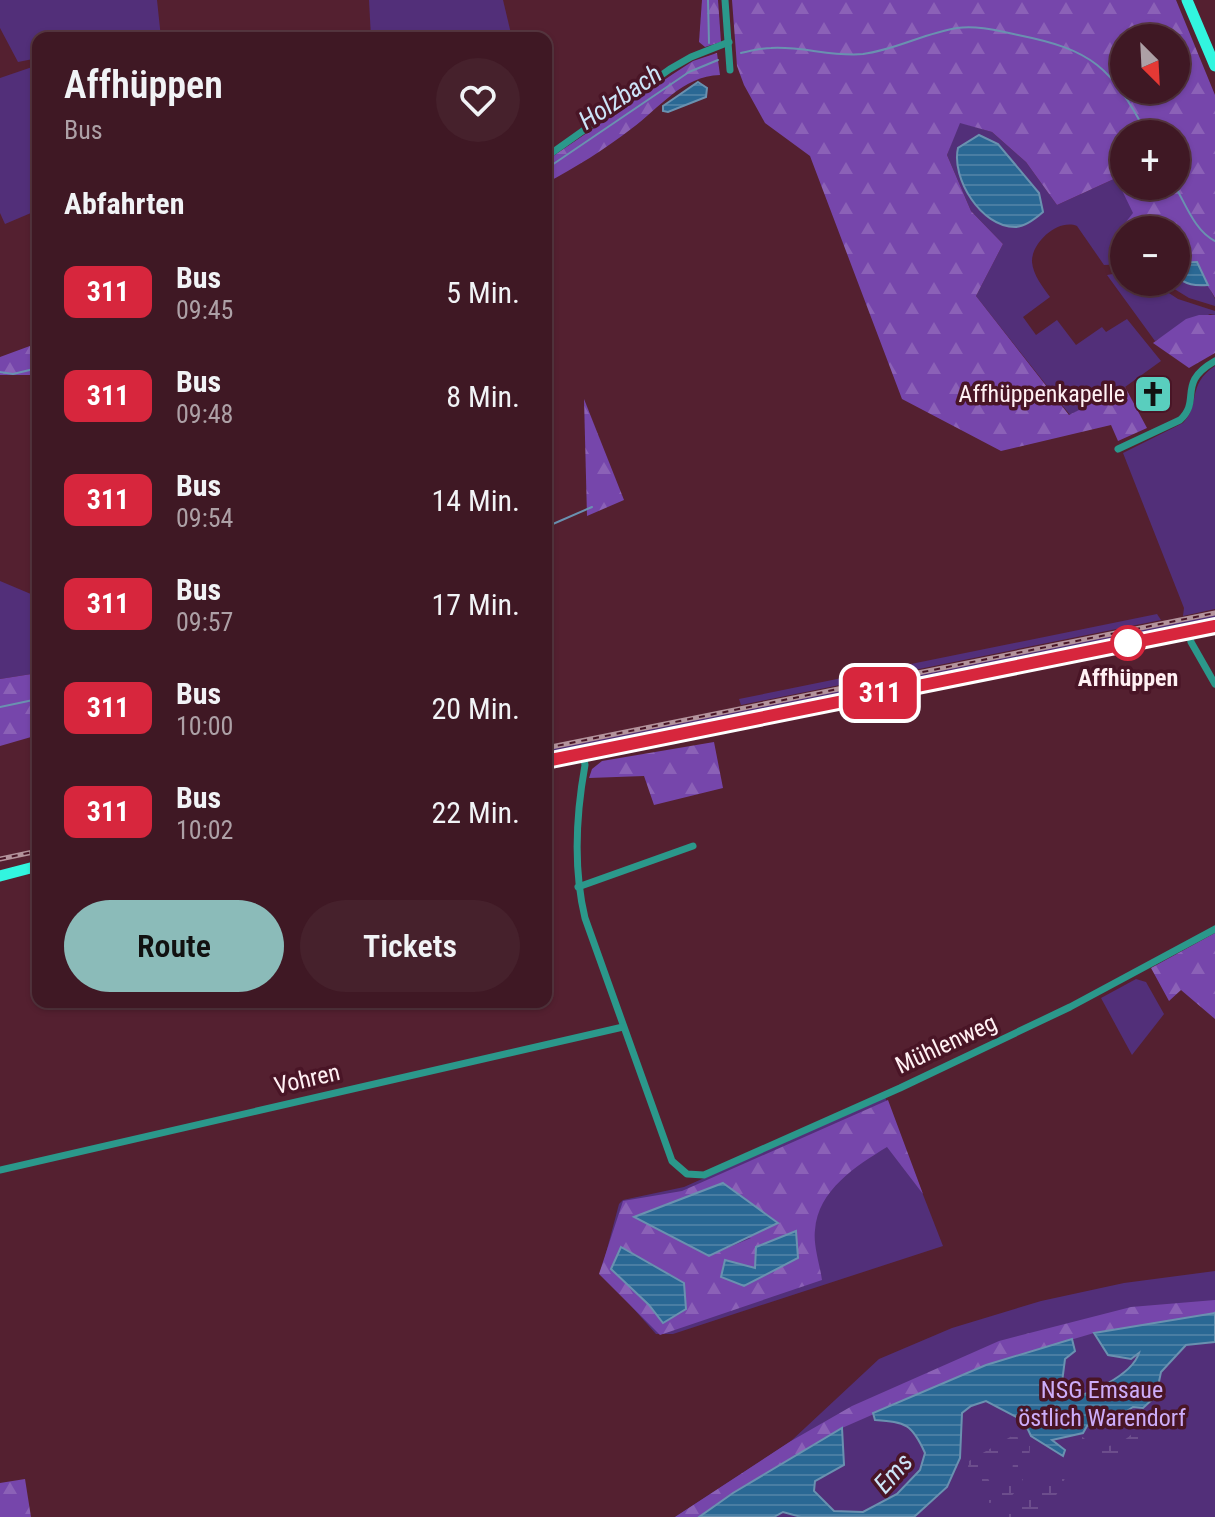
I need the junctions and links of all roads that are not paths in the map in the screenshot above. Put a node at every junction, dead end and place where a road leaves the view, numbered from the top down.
1 (725, 0) edge
2 (1187, 0) edge
3 (729, 42) junction
4 (1215, 66) edge
5 (730, 70) dead end
6 (552, 153) edge
7 (1215, 361) edge
8 (1118, 449) dead end
9 (1215, 626) edge
10 (1189, 631) junction
11 (1215, 684) edge
12 (583, 754) junction
13 (552, 760) edge
14 (693, 846) dead end
15 (32, 868) edge
16 (0, 876) edge
17 (578, 887) junction
18 (1215, 929) edge
19 (623, 1027) junction
20 (0, 1170) edge

1 - 3 street
2 - 4 main road
3 - 5 street
3 - 6 street
7 - 8 street
9 - 10 main road
10 - 11 street
10 - 12 main road
12 - 13 main road
12 - 17 street
14 - 17 street
15 - 16 main road
17 - 19 street
18 - 19 street, Mühlenweg
19 - 20 street, Vohren

